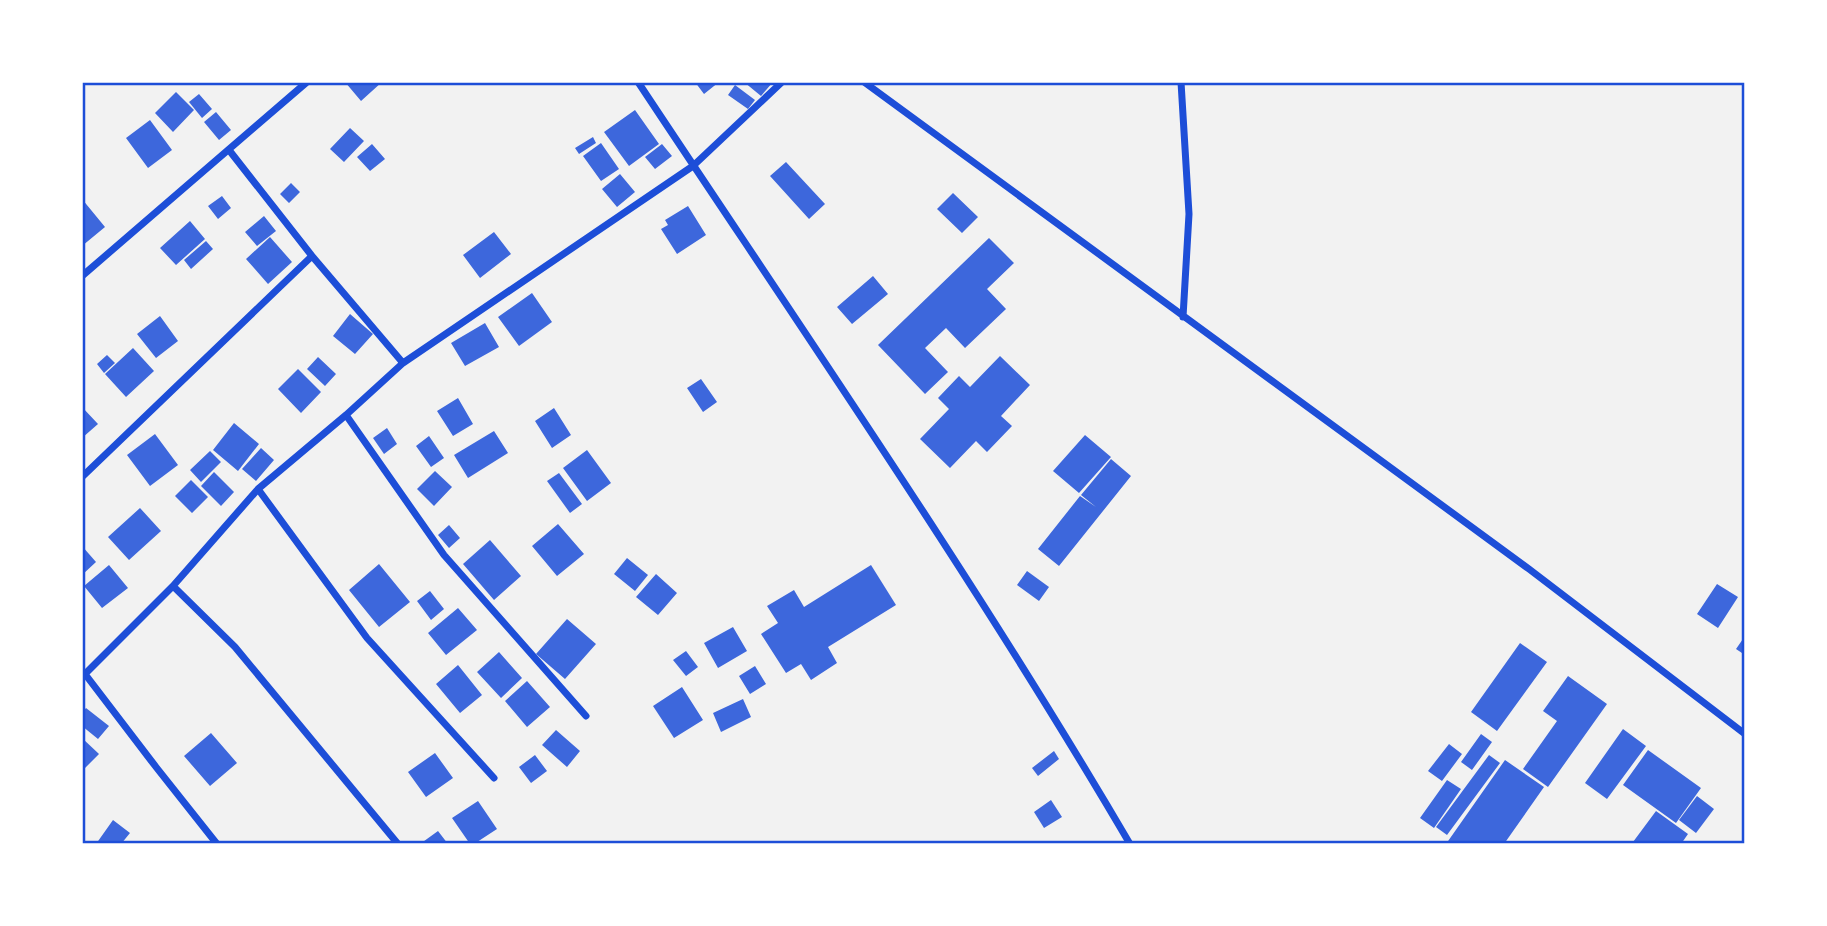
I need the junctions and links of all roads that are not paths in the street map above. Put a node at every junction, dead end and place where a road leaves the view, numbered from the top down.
1 (307, 82) edge
2 (638, 82) edge
3 (782, 82) edge
4 (864, 82) edge
5 (1181, 82) edge
6 (229, 150) junction
7 (693, 166) junction
8 (312, 256) junction
9 (82, 276) edge
10 (1183, 317) junction
11 (404, 363) junction
12 (346, 415) junction
13 (82, 477) edge
14 (258, 489) junction
15 (173, 586) junction
16 (84, 675) edge
17 (586, 716) dead end
18 (1745, 734) edge
19 (494, 778) dead end
20 (217, 844) edge
21 (398, 844) edge
22 (1130, 844) edge

1 - 6 street
2 - 7 street
3 - 7 street
4 - 10 street
5 - 10 street
6 - 8 street
6 - 9 street
7 - 11 street
7 - 22 street
8 - 11 street
8 - 13 street
10 - 18 street
11 - 12 street
12 - 14 street
12 - 17 street
14 - 15 street
14 - 19 street
15 - 16 street
15 - 21 street
16 - 20 street

